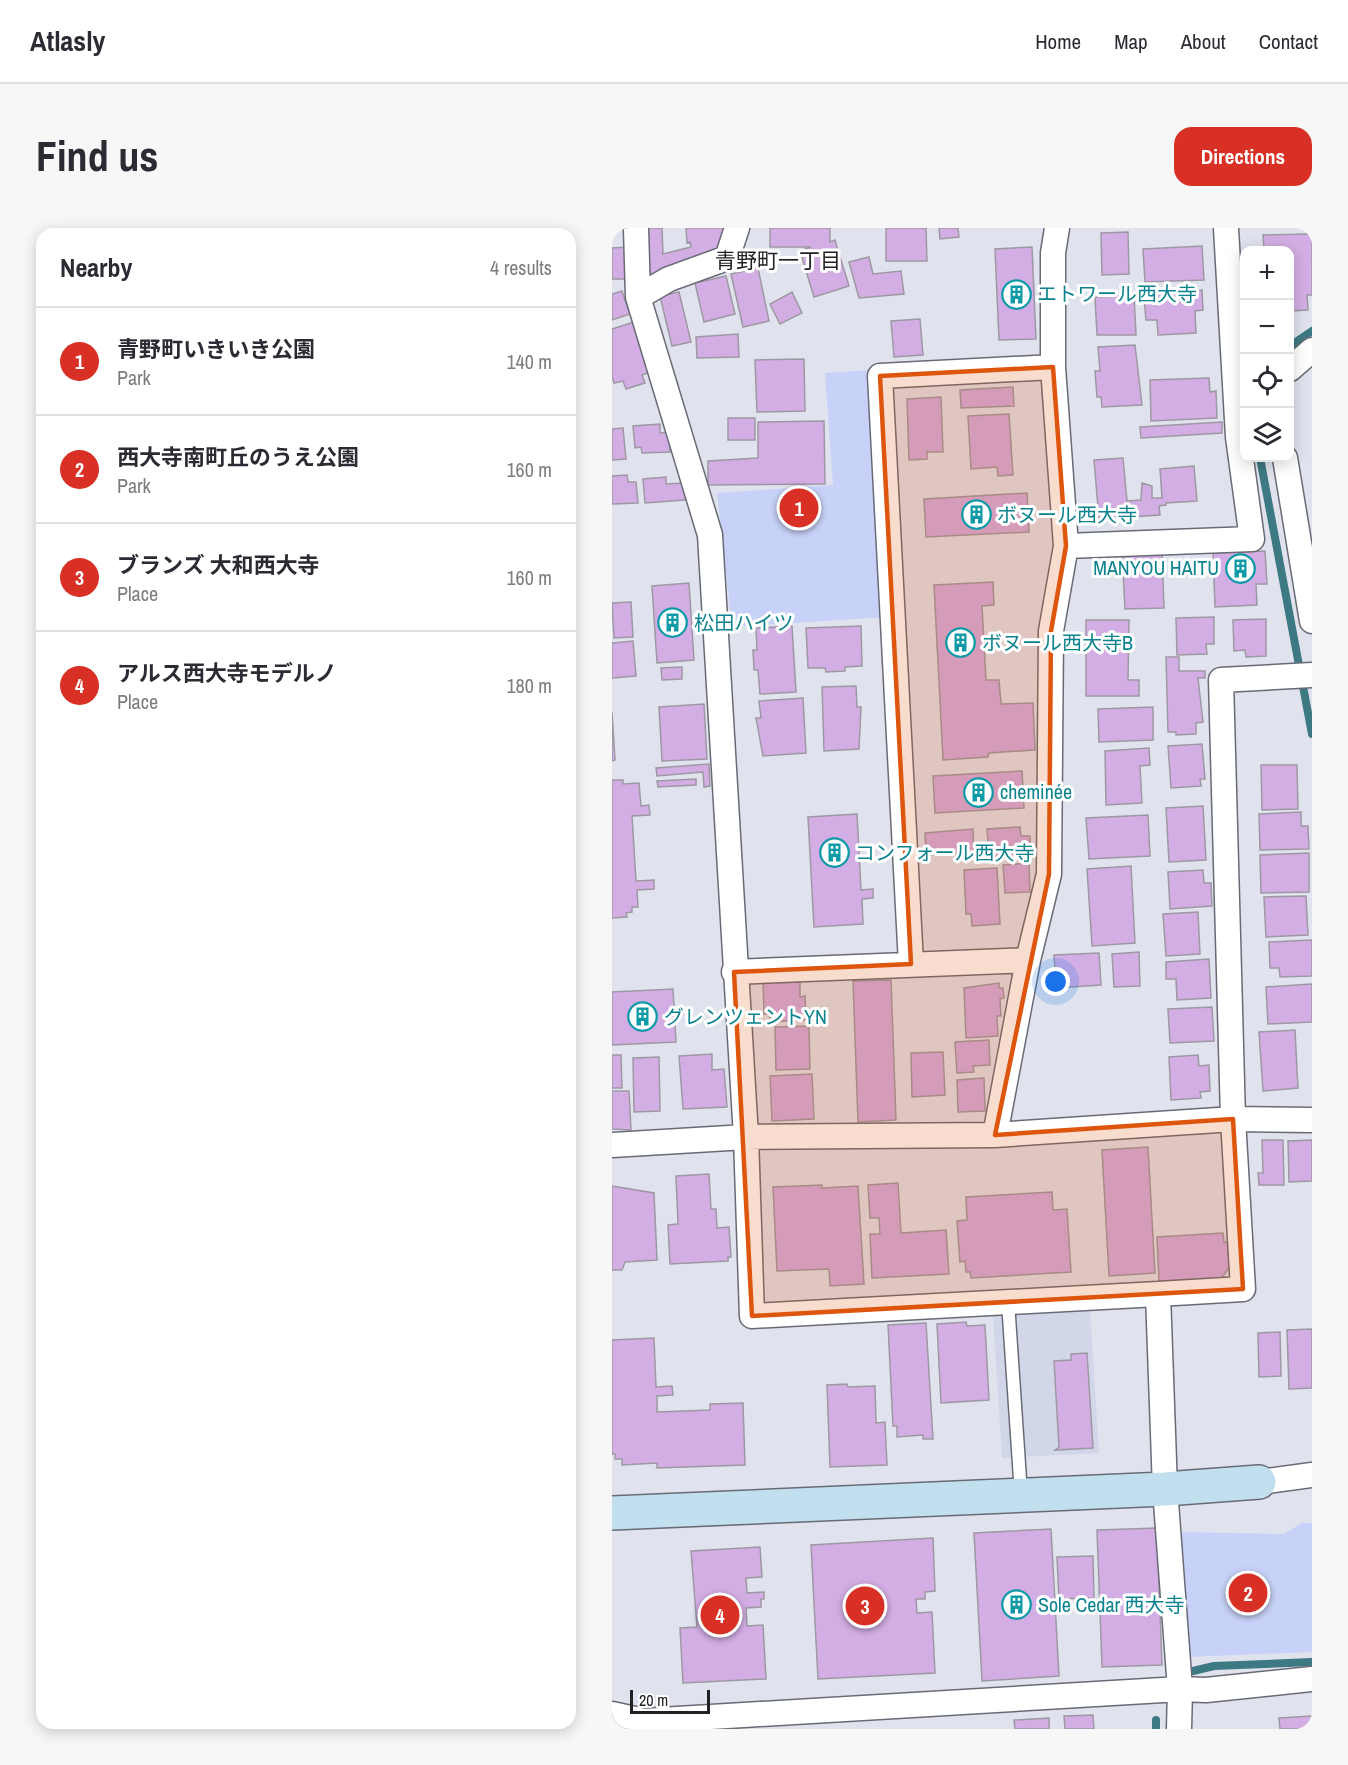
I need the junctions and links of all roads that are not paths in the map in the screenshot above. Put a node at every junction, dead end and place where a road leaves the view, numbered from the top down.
1 (636, 228) edge
2 (737, 228) edge
3 (1057, 228) edge
4 (1226, 228) edge
5 (638, 297) junction
6 (1312, 350) edge
7 (1294, 366) edge
8 (1053, 367) junction
9 (1286, 462) edge
10 (1066, 546) junction
11 (1312, 621) edge
12 (1301, 676) edge
13 (1028, 960) junction
14 (911, 964) junction
15 (734, 972) junction
16 (1233, 1119) junction
17 (1312, 1120) edge
18 (995, 1135) junction
19 (746, 1137) junction
20 (612, 1145) edge
21 (1158, 1294) junction
22 (1008, 1302) junction
23 (1312, 1475) edge
24 (1259, 1482) junction
25 (1312, 1483) edge
26 (1165, 1489) junction
27 (1021, 1495) junction
28 (612, 1513) edge
29 (1312, 1679) edge
30 (1180, 1689) junction
31 (612, 1714) edge
32 (1179, 1729) edge

1 - 5 street
2 - 5 street
3 - 8 street
4 - 10 street
5 - 15 street
6 - 7 street
8 - 10 street
8 - 14 street
9 - 11 street
10 - 13 street
12 - 16 street
13 - 14 street
13 - 18 street
14 - 15 street
15 - 19 street
16 - 17 street
16 - 18 street
16 - 21 street
18 - 19 street
19 - 20 street
19 - 22 street
21 - 22 street
21 - 26 street
22 - 27 lane
23 - 24 street
24 - 25 street
24 - 26 street
26 - 27 street
26 - 30 street
27 - 28 street
29 - 30 street
30 - 31 street
30 - 32 street

